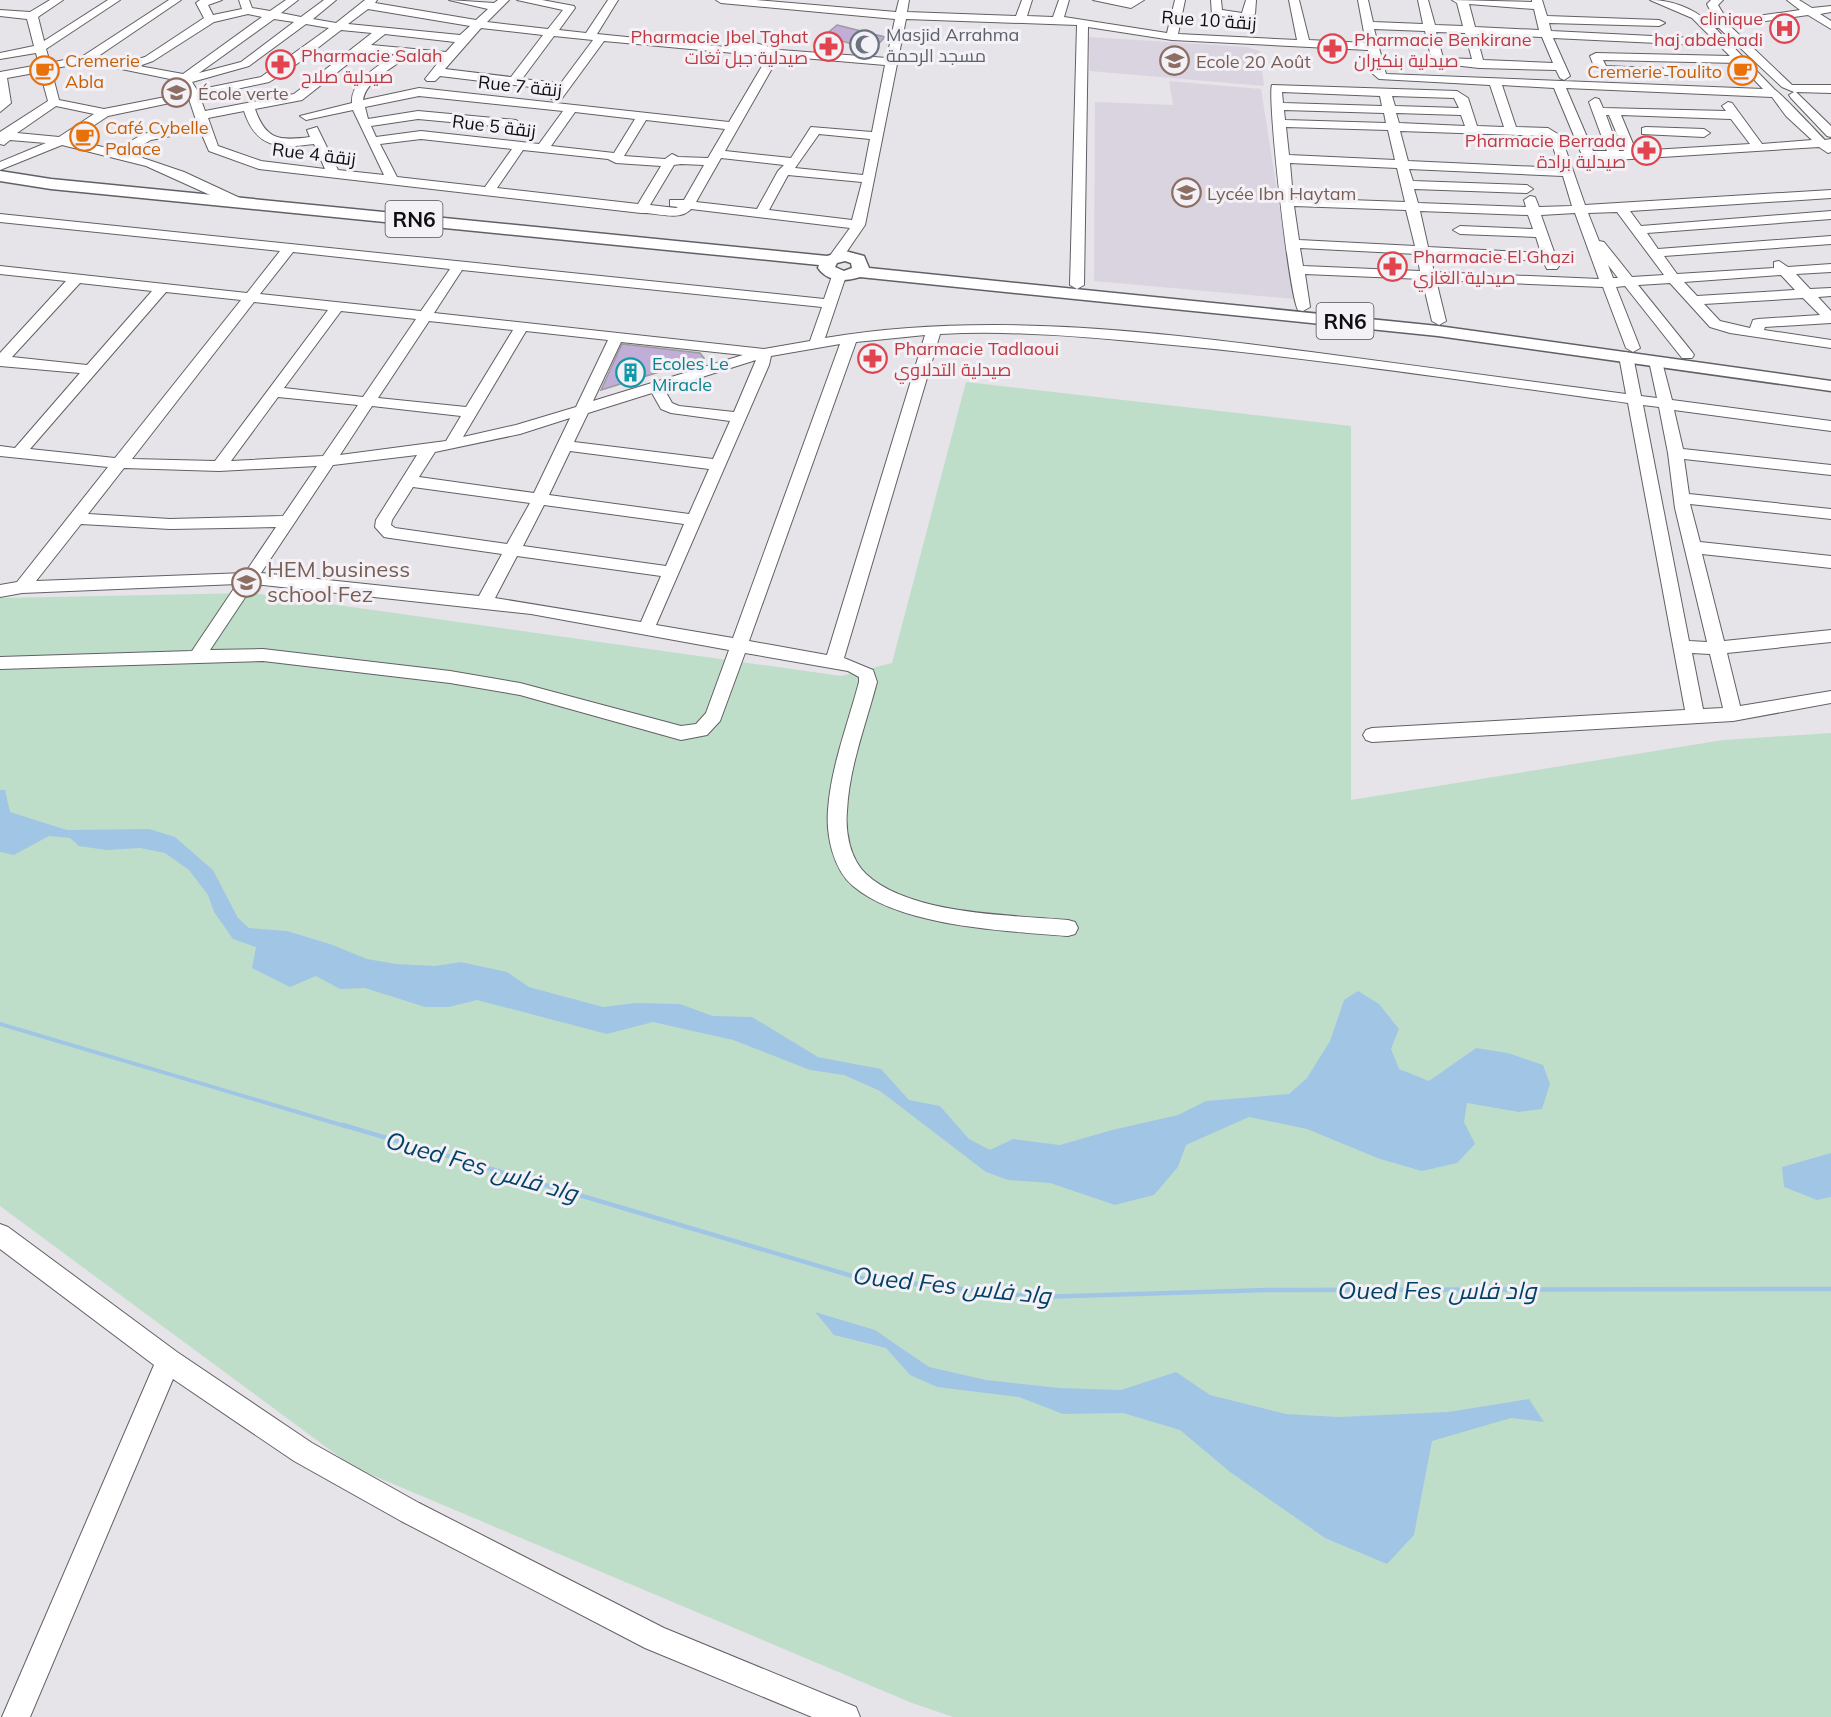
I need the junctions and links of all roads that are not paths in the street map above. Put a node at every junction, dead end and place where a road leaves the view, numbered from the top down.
1 (8, 0) edge
2 (58, 0) edge
3 (115, 0) edge
4 (176, 0) edge
5 (183, 0) edge
6 (217, 0) edge
7 (293, 0) edge
8 (331, 0) edge
9 (418, 0) edge
10 (457, 0) edge
11 (522, 0) edge
12 (613, 0) edge
13 (721, 0) edge
14 (904, 0) edge
15 (1027, 0) edge
16 (1064, 0) edge
17 (1098, 0) edge
18 (1139, 0) edge
19 (1180, 0) edge
20 (1216, 0) edge
21 (1251, 0) edge
22 (1294, 0) edge
23 (1364, 0) edge
24 (1423, 0) edge
25 (1457, 0) edge
26 (1462, 0) edge
27 (1655, 0) edge
28 (1673, 0) edge
29 (1718, 0) edge
30 (1792, 0) edge
31 (201, 3) junction
32 (368, 3) edge
33 (500, 3) edge
34 (780, 3) edge
35 (1537, 3) edge
36 (0, 5) edge
37 (246, 6) edge
38 (1831, 9) edge
39 (404, 12) junction
40 (528, 12) edge
41 (1808, 12) junction
42 (0, 13) edge
43 (272, 15) junction
44 (32, 16) junction
45 (899, 16) junction
46 (210, 19) junction
47 (1541, 19) junction
48 (1020, 20) junction
49 (1058, 20) junction
50 (303, 21) junction
51 (1083, 22) junction
52 (1659, 23) dead end
53 (1714, 23) junction
54 (476, 25) junction
55 (1371, 25) junction
56 (1831, 26) edge
57 (336, 27) junction
58 (1429, 27) junction
59 (1471, 29) junction
60 (382, 32) junction
61 (552, 33) junction
62 (1546, 34) junction
63 (596, 37) junction
64 (1172, 37) junction
65 (462, 39) junction
66 (1723, 43) junction
67 (1304, 44) junction
68 (1374, 47) junction
69 (362, 48) junction
70 (39, 49) junction
71 (405, 52) junction
72 (776, 52) junction
73 (0, 56) edge
74 (448, 56) junction
75 (87, 59) junction
76 (1738, 60) junction
77 (892, 62) junction
78 (149, 64) junction
79 (1476, 65) junction
80 (45, 67) junction
81 (1560, 68) junction
82 (437, 72) junction
83 (1715, 74) dead end
84 (1, 76) edge
85 (478, 78) junction
86 (184, 79) junction
87 (513, 82) junction
88 (1480, 82) junction
89 (1496, 83) junction
90 (1564, 86) junction
91 (1587, 86) junction
92 (563, 87) junction
93 (1831, 89) edge
94 (1793, 90) junction
95 (1385, 91) junction
96 (420, 92) junction
97 (1718, 92) junction
98 (1773, 92) junction
99 (1831, 94) edge
100 (194, 95) junction
101 (298, 97) junction
102 (463, 98) junction
103 (54, 102) junction
104 (357, 105) junction
105 (531, 105) junction
106 (2, 106) edge
107 (1276, 106) junction
108 (248, 107) junction
109 (550, 107) junction
110 (571, 109) junction
111 (1390, 109) junction
112 (1599, 111) junction
113 (1467, 112) junction
114 (1614, 112) junction
115 (104, 113) junction
116 (1639, 113) junction
117 (1696, 114) junction
118 (1735, 115) junction
119 (306, 116) junction
120 (642, 117) junction
121 (201, 121) junction
122 (364, 123) junction
123 (1279, 123) junction
124 (516, 124) junction
125 (733, 126) junction
126 (1394, 128) junction
127 (1472, 130) junction
128 (1646, 130) junction
129 (1511, 131) junction
130 (1704, 133) junction
131 (1831, 133) edge
132 (3, 136) edge
133 (876, 136) junction
134 (318, 140) junction
135 (373, 141) junction
136 (60, 142) junction
137 (502, 144) junction
138 (519, 147) junction
139 (1828, 147) edge
140 (1759, 148) junction
141 (541, 150) junction
142 (1711, 151) junction
143 (119, 153) junction
144 (1656, 154) junction
145 (0, 155) edge
146 (1632, 155) junction
147 (615, 156) junction
148 (1615, 156) junction
149 (714, 158) junction
150 (1284, 159) junction
151 (672, 160) junction
152 (795, 162) junction
153 (1403, 164) junction
154 (0, 166) edge
155 (1521, 169) junction
156 (784, 171) junction
157 (1568, 172) junction
158 (334, 174) junction
159 (0, 176) edge
160 (869, 179) junction
161 (393, 181) junction
162 (1408, 184) junction
163 (0, 188) edge
164 (1527, 189) junction
165 (488, 191) junction
166 (1831, 194) edge
167 (1814, 195) junction
168 (235, 201) junction
169 (1724, 201) junction
170 (1289, 202) junction
171 (643, 204) junction
172 (688, 204) junction
173 (1413, 207) junction
174 (1621, 208) junction
175 (1580, 210) junction
176 (1534, 211) junction
177 (761, 214) junction
178 (1831, 214) edge
179 (0, 218) edge
180 (1742, 223) junction
181 (857, 226) junction
182 (1460, 230) dead end
183 (1638, 230) junction
184 (1541, 233) junction
185 (1590, 233) junction
186 (1831, 240) edge
187 (1294, 244) junction
188 (1763, 246) junction
189 (290, 247) junction
190 (1423, 251) junction
191 (1655, 253) junction
192 (1549, 257) junction
193 (858, 264) junction
194 (459, 265) junction
195 (832, 266) junction
196 (1831, 268) edge
197 (0, 270) edge
198 (1298, 270) junction
199 (1785, 271) junction
200 (1428, 275) junction
201 (77, 278) junction
202 (1674, 279) junction
203 (1556, 280) junction
204 (1630, 282) junction
205 (1607, 283) junction
206 (1077, 285) junction
207 (163, 287) junction
208 (1831, 292) edge
209 (1807, 294) junction
210 (250, 297) junction
211 (1693, 300) junction
212 (830, 304) junction
213 (337, 307) junction
214 (1303, 307) junction
215 (426, 317) junction
216 (1831, 319) edge
217 (1439, 321) junction
218 (522, 327) junction
219 (934, 328) junction
220 (1757, 333) junction
221 (617, 336) junction
222 (850, 337) junction
223 (817, 342) junction
224 (1831, 344) edge
225 (1630, 352) junction
226 (764, 353) junction
227 (1687, 355) junction
228 (0, 361) edge
229 (1656, 361) junction
230 (90, 370) junction
231 (1831, 376) edge
232 (1831, 386) edge
233 (656, 387) junction
234 (275, 392) junction
235 (1635, 400) junction
236 (369, 401) junction
237 (1666, 405) junction
238 (580, 411) junction
239 (470, 412) junction
240 (739, 417) junction
241 (1831, 426) edge
242 (451, 445) junction
243 (565, 446) junction
244 (429, 449) junction
245 (0, 452) edge
246 (18, 453) junction
247 (1676, 453) junction
248 (118, 463) junction
249 (327, 463) junction
250 (718, 465) junction
251 (219, 466) junction
252 (1831, 470) edge
253 (409, 481) junction
254 (1682, 498) junction
255 (539, 500) junction
256 (1831, 514) edge
257 (75, 518) junction
258 (694, 520) junction
259 (287, 521) junction
260 (1692, 547) junction
261 (512, 551) junction
262 (1831, 562) edge
263 (671, 572) junction
264 (249, 578) junction
265 (22, 587) junction
266 (0, 591) edge
267 (484, 603) junction
268 (646, 629) junction
269 (1831, 636) edge
270 (738, 646) junction
271 (1680, 647) junction
272 (1715, 648) junction
273 (197, 657) junction
274 (834, 662) junction
275 (0, 663) edge
276 (1831, 698) edge
277 (1733, 714) junction
278 (1695, 716) junction
279 (1372, 735) dead end
280 (1068, 928) dead end
281 (0, 1235) edge
282 (168, 1361) junction
283 (16, 1717) edge
284 (846, 1717) edge

1 - 36 street
2 - 44 street
3 - 70 street
4 - 75 street
5 - 31 street
6 - 31 street
7 - 43 street
8 - 50 street
9 - 39 street
10 - 33 street
11 - 40 street
12 - 63 street
13 - 34 street, Rue 10 زنقة
14 - 45 street
15 - 48 street
16 - 49 street
17 - 18 street
19 - 64 street
20 - 21 street
22 - 67 street
23 - 55 street
24 - 58 street
25 - 26 street
26 - 35 street
26 - 59 street
27 - 53 street
28 - 53 street
29 - 53 street
30 - 41 street
31 - 46 street
32 - 39 street
32 - 57 street
33 - 54 street
34 - 45 street, Rue 10 زنقة
35 - 47 street
37 - 43 street
37 - 46 street
38 - 41 street
39 - 54 street
40 - 54 street
40 - 61 street
40 - 61 street
41 - 53 street
41 - 56 street
42 - 44 street
43 - 50 street
43 - 86 street
44 - 70 street
45 - 48 street, Rue 10 زنقة
45 - 77 street
46 - 78 street
47 - 52 street
47 - 62 street
48 - 49 street, Rue 10 زنقة
49 - 51 street, Rue 10 زنقة
50 - 57 street
50 - 86 street
51 - 64 street, Rue 10 زنقة
51 - 206 street
53 - 66 street
53 - 94 street
54 - 65 street
55 - 58 street
55 - 68 street
57 - 60 street
57 - 100 street
58 - 59 street
58 - 79 street
59 - 62 street
59 - 79 street
60 - 65 street
60 - 69 street
61 - 63 street
61 - 87 street
62 - 66 street
62 - 81 street
63 - 72 street
63 - 92 street
64 - 67 street, Rue 10 زنقة
65 - 74 street
66 - 76 street
67 - 68 street, Rue 10 زنقة
68 - 88 street
69 - 71 street
69 - 101 street
70 - 73 street
70 - 80 street
71 - 74 street
71 - 104 street
72 - 77 street
72 - 125 street
74 - 82 street
75 - 78 street
75 - 80 street
76 - 83 street
76 - 98 street
77 - 133 street
78 - 86 street
79 - 81 street
79 - 88 street
80 - 84 street
80 - 103 street
81 - 90 street
82 - 85 street
82 - 96 street
84 - 106 street
85 - 87 street
85 - 102 street
86 - 100 street, Rue 4 زنقة
87 - 92 street
88 - 89 street
89 - 90 street
89 - 129 street
90 - 91 street
90 - 148 street
91 - 97 street
91 - 112 street
92 - 109 street
93 - 94 street
94 - 98 street
94 - 99 street
94 - 131 street
95 - 107 street
95 - 111 street
95 - 113 street
96 - 102 street, Rue 7 زنقة
96 - 104 street, Rue 7 زنقة
97 - 98 street
97 - 118 street
98 - 139 street
100 - 115 street
100 - 121 street, Rue 4 زنقة
101 - 108 street
101 - 119 street
102 - 105 street, Rue 7 زنقة
103 - 115 street
103 - 132 street
104 - 119 street, Rue 7 زنقة
104 - 122 street
105 - 109 street, Rue 7 زنقة
105 - 124 street
107 - 111 street
107 - 123 street
108 - 121 street
108 - 134 street
109 - 110 street, Rue 7 زنقة
110 - 120 street, Rue 7 زنقة
110 - 141 street
111 - 113 street
111 - 126 street
112 - 114 street
112 - 148 street
113 - 127 street
114 - 116 street
114 - 146 street
115 - 136 street
116 - 117 street
116 - 128 street
117 - 118 street
117 - 130 street
118 - 140 street
119 - 134 street
120 - 125 street, Rue 7 زنقة
120 - 147 street
121 - 143 street
121 - 158 street, Rue 4 زنقة
122 - 124 street
122 - 135 street
123 - 126 street
123 - 150 street
124 - 137 street
125 - 149 street
126 - 127 street
126 - 153 street
127 - 129 street
128 - 130 street
128 - 144 street
129 - 157 street
130 - 142 street
132 - 136 street
132 - 145 street
133 - 152 street
133 - 160 street
134 - 158 street
135 - 137 street, Rue 5 زنقة
135 - 161 street
136 - 143 street
136 - 154 street
137 - 138 street, Rue 5 زنقة
138 - 141 street, Rue 5 زنقة
138 - 165 street
139 - 140 street
140 - 142 street
141 - 147 street, Rue 5 زنقة
142 - 144 street
143 - 168 street
144 - 146 street
146 - 148 street
147 - 151 street, Rue 5 زنقة
149 - 151 street, Rue 5 زنقة
149 - 152 street, Rue 5 زنقة
149 - 172 street
150 - 153 street
150 - 170 street
151 - 171 street
152 - 156 street
153 - 155 street
153 - 162 street
155 - 157 street
155 - 164 street
156 - 160 street
156 - 177 street
157 - 175 street
158 - 161 street, Rue 4 زنقة
159 - 168 main road, RN6
160 - 181 street
161 - 165 street, Rue 4 زنقة
162 - 164 street
162 - 173 street
163 - 195 main road, RN6
164 - 176 street
165 - 171 street, Rue 4 زنقة
166 - 167 street
167 - 169 street
167 - 178 street
168 - 195 main road, RN6
169 - 174 street
169 - 180 street
170 - 173 street
170 - 187 street
171 - 172 street
171 - 172 street, Rue 4 زنقة
172 - 177 street
173 - 176 street
173 - 190 street
174 - 175 street
174 - 183 street
175 - 176 street
175 - 185 street
176 - 184 street
177 - 181 street
178 - 180 street
179 - 189 street
180 - 183 street
180 - 188 street
181 - 193 street
181 - 195 street
182 - 184 street
183 - 191 street
184 - 192 street
185 - 204 street
185 - 205 street
186 - 188 street
187 - 190 street
187 - 198 street
188 - 191 street
188 - 199 street
189 - 194 street
189 - 210 street
190 - 192 street
190 - 200 street
191 - 202 street
192 - 203 street
193 - 195 main road, RN6
193 - 206 main road, RN6
193 - 225 main road, RN6
194 - 212 street
194 - 215 street
195 - 212 street
196 - 199 street
197 - 201 street
198 - 200 street
198 - 214 street
199 - 202 street
199 - 209 street
200 - 203 street
200 - 217 street
201 - 207 street
201 - 228 street
202 - 204 street
202 - 211 street
203 - 205 street
204 - 205 street
204 - 227 street
205 - 225 street
206 - 214 main road, RN6
207 - 210 street
207 - 230 street
208 - 209 street
209 - 211 street
209 - 216 street
210 - 213 street
210 - 248 street
211 - 220 street
212 - 223 street
213 - 215 street
213 - 234 street
214 - 217 main road, RN6
215 - 218 street
215 - 236 street
216 - 220 street
217 - 225 main road, RN6
218 - 221 street
218 - 239 street
219 - 222 street
219 - 235 street
219 - 274 street
220 - 224 street
221 - 226 street
221 - 238 street
222 - 223 street
222 - 270 street
223 - 226 street
225 - 227 main road, RN6
225 - 229 main road, RN6
225 - 235 street
226 - 233 street
226 - 240 street
227 - 231 main road, RN6
228 - 230 street
229 - 232 main road, RN6
229 - 237 street
230 - 246 street
233 - 238 street
233 - 240 street
234 - 236 street
234 - 251 street
235 - 237 street
235 - 271 street
236 - 239 street
236 - 249 street
237 - 241 street
237 - 247 street
238 - 242 street
238 - 243 street
239 - 242 street
240 - 250 street
242 - 244 street
243 - 250 street
243 - 255 street
244 - 249 street
244 - 253 street
245 - 246 street
246 - 248 street
247 - 252 street
247 - 254 street
248 - 251 street
248 - 257 street
249 - 251 street
249 - 259 street
250 - 258 street
253 - 255 street
253 - 261 street
254 - 256 street
254 - 260 street
255 - 258 street
255 - 261 street
257 - 259 street
257 - 265 street
258 - 263 street
259 - 264 street
260 - 262 street
260 - 272 street
261 - 263 street
261 - 267 street
263 - 268 street
264 - 265 street
264 - 267 street
264 - 273 street
265 - 266 street
267 - 268 street
268 - 270 street
269 - 272 street
270 - 273 street
270 - 274 street
271 - 272 street
271 - 278 street
272 - 277 street
273 - 275 street
274 - 280 street
276 - 277 street
277 - 278 street
278 - 279 street
281 - 282 street
282 - 283 street
282 - 284 street

